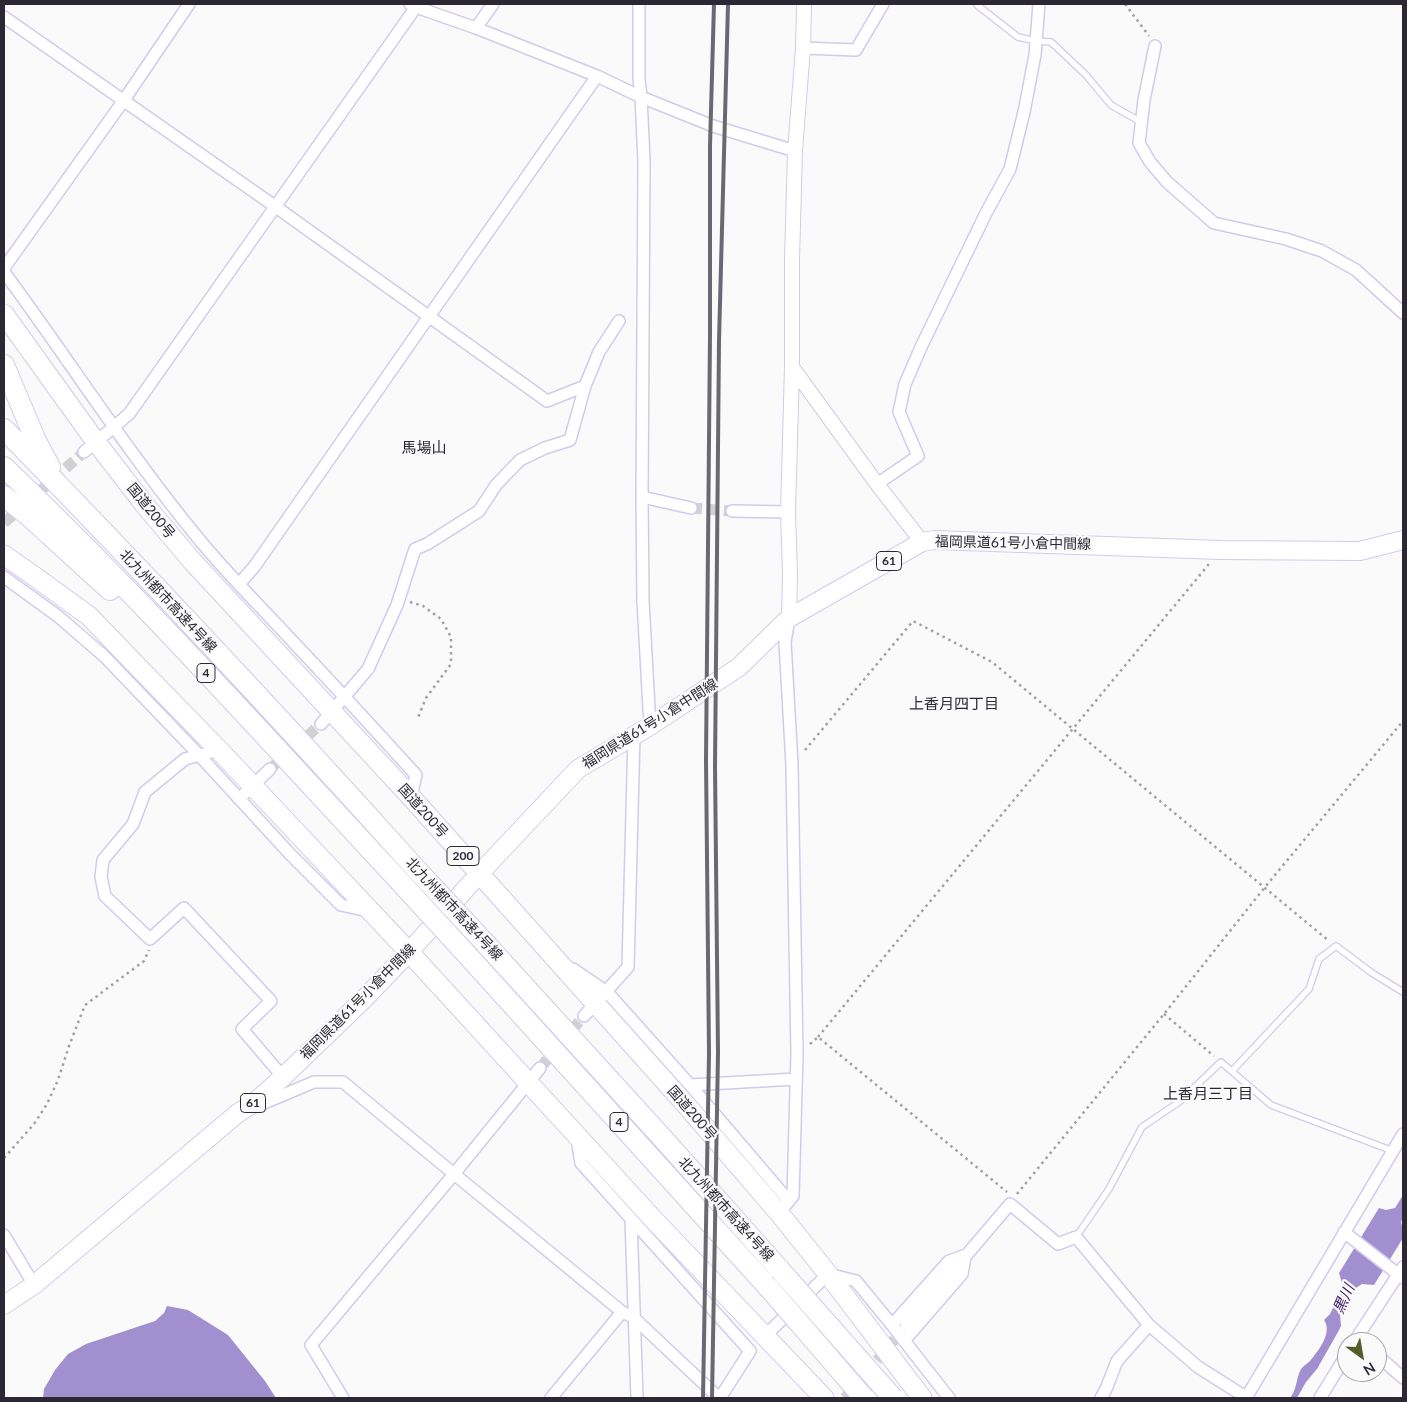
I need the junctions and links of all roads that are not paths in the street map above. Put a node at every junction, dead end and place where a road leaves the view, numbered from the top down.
1 (189, 4) edge
2 (493, 4) edge
3 (640, 4) edge
4 (804, 4) edge
5 (883, 4) edge
6 (1039, 4) edge
7 (413, 5) edge
8 (977, 5) dead end
9 (4, 17) edge
10 (476, 28) junction
11 (1036, 41) junction
12 (1155, 46) road end
13 (803, 48) junction
14 (597, 76) junction
15 (641, 97) junction
16 (124, 100) junction
17 (1141, 122) junction
18 (795, 151) junction
19 (276, 207) junction
20 (4, 268) edge
21 (4, 272) edge
22 (1403, 313) edge
23 (4, 314) edge
24 (428, 316) junction
25 (619, 320) dead end
26 (4, 365) edge
27 (792, 367) junction
28 (585, 386) junction
29 (114, 428) junction
30 (4, 429) edge
31 (90, 447) junction
32 (4, 467) edge
33 (877, 484) junction
34 (4, 496) edge
35 (642, 497) junction
36 (73, 500) junction
37 (691, 508) tunnel mouth
38 (732, 511) tunnel mouth
39 (788, 512) junction
40 (1403, 540) edge
41 (922, 542) junction
42 (4, 556) edge
43 (4, 577) edge
44 (239, 584) junction
45 (789, 618) junction
46 (344, 696) junction
47 (326, 717) junction
48 (650, 726) junction
49 (634, 735) junction
50 (264, 736) junction
51 (218, 750) junction
52 (199, 755) junction
53 (270, 770) tunnel mouth
54 (246, 793) junction
55 (411, 797) junction
56 (479, 874) junction
57 (408, 952) junction
58 (1403, 992) edge
59 (595, 1004) junction
60 (1232, 1071) junction
61 (534, 1075) junction
62 (283, 1077) junction
63 (796, 1079) junction
64 (690, 1085) junction
65 (238, 1113) junction
66 (1403, 1134) edge
67 (576, 1135) junction
68 (1393, 1151) junction
69 (454, 1174) junction
70 (784, 1207) junction
71 (631, 1219) junction
72 (1346, 1234) junction
73 (4, 1235) edge
74 (1076, 1237) junction
75 (966, 1255) junction
76 (1400, 1272) edge
77 (828, 1274) junction
78 (34, 1285) junction
79 (4, 1305) edge
80 (622, 1312) junction
81 (634, 1317) junction
82 (892, 1325) junction
83 (906, 1326) tunnel mouth
84 (1148, 1326) junction
85 (1363, 1332) edge
86 (764, 1337) junction
87 (904, 1341) junction
88 (1387, 1364) edge
89 (1337, 1370) edge
90 (1403, 1378) edge
91 (809, 1389) edge
92 (342, 1398) edge
93 (551, 1398) edge
94 (637, 1398) edge
95 (720, 1398) edge
96 (824, 1398) edge
97 (864, 1398) edge
98 (893, 1398) edge
99 (922, 1398) edge
100 (949, 1398) edge
101 (1101, 1398) edge
102 (1247, 1398) edge
103 (1320, 1398) edge

1 - 16 street
2 - 10 street
3 - 15 street
4 - 13 street
5 - 13 street
6 - 11 street
7 - 10 street
7 - 19 street
8 - 11 lane
9 - 16 street
10 - 14 street
11 - 17 lane
11 - 33 street
12 - 17 street
13 - 18 street
14 - 15 street
14 - 24 street
15 - 18 street
15 - 35 street
16 - 19 street
16 - 20 street
17 - 22 street
18 - 27 street
19 - 24 street
19 - 29 street
21 - 29 street
23 - 31 highway, 国道200号 / 200
24 - 28 street
24 - 44 street
25 - 28 street
26 - 36 highway
27 - 33 street
27 - 39 street
28 - 46 street
29 - 31 street
29 - 44 street
30 - 36 highway, 北九州都市高速4号線 / 4
31 - 47 highway, 国道200号 / 200
32 - 50 highway, 北九州都市高速4号線 / 4
33 - 41 street
34 - 50 highway
35 - 37 street
35 - 48 street
36 - 98 highway, 北九州都市高速4号線 / 4, bridge
38 - 39 street
39 - 45 street
40 - 41 main road, 福岡県道61号小倉中間線 / 61
41 - 45 main road, 福岡県道61号小倉中間線 / 61
42 - 51 highway
43 - 52 street
44 - 46 street
45 - 48 main road, 福岡県道61号小倉中間線 / 61
45 - 63 street
46 - 47 street
46 - 55 street
47 - 55 highway, 国道200号 / 200
48 - 49 main road, 福岡県道61号小倉中間線 / 61
49 - 56 main road, 福岡県道61号小倉中間線 / 61
49 - 59 street
50 - 97 highway, 北九州都市高速4号線 / 4, bridge
51 - 52 street
51 - 54 highway
52 - 54 street
52 - 62 street
53 - 54 street
54 - 57 highway
55 - 56 highway, 国道200号 / 200
56 - 57 main road, 福岡県道61号小倉中間線 / 61
56 - 59 highway, 国道200号 / 200
57 - 61 highway
57 - 62 main road, 福岡県道61号小倉中間線 / 61
58 - 60 lane
59 - 64 street
59 - 70 highway, 国道200号 / 200
60 - 68 lane
60 - 74 lane
61 - 67 highway
61 - 69 street
62 - 65 main road, 福岡県道61号小倉中間線 / 61
63 - 64 street
63 - 70 street
64 - 70 street
65 - 69 street
65 - 78 main road, 福岡県道61号小倉中間線 / 61
66 - 68 street
67 - 71 street
67 - 86 highway
68 - 72 street
69 - 80 street
69 - 92 street
70 - 77 highway, 国道200号 / 200
71 - 81 street
71 - 95 street
72 - 76 street
72 - 102 street
73 - 78 street
74 - 75 street
74 - 84 street
75 - 82 street
75 - 83 street
75 - 87 street
76 - 85 street
77 - 82 street
77 - 86 street
77 - 99 highway, 国道200号 / 200
78 - 79 main road, 福岡県道61号小倉中間線 / 61
80 - 81 street
80 - 93 street
81 - 94 street
81 - 95 street
82 - 87 street
84 - 101 street
84 - 102 street
86 - 91 highway
87 - 100 street
88 - 90 street
89 - 103 street
91 - 96 highway

